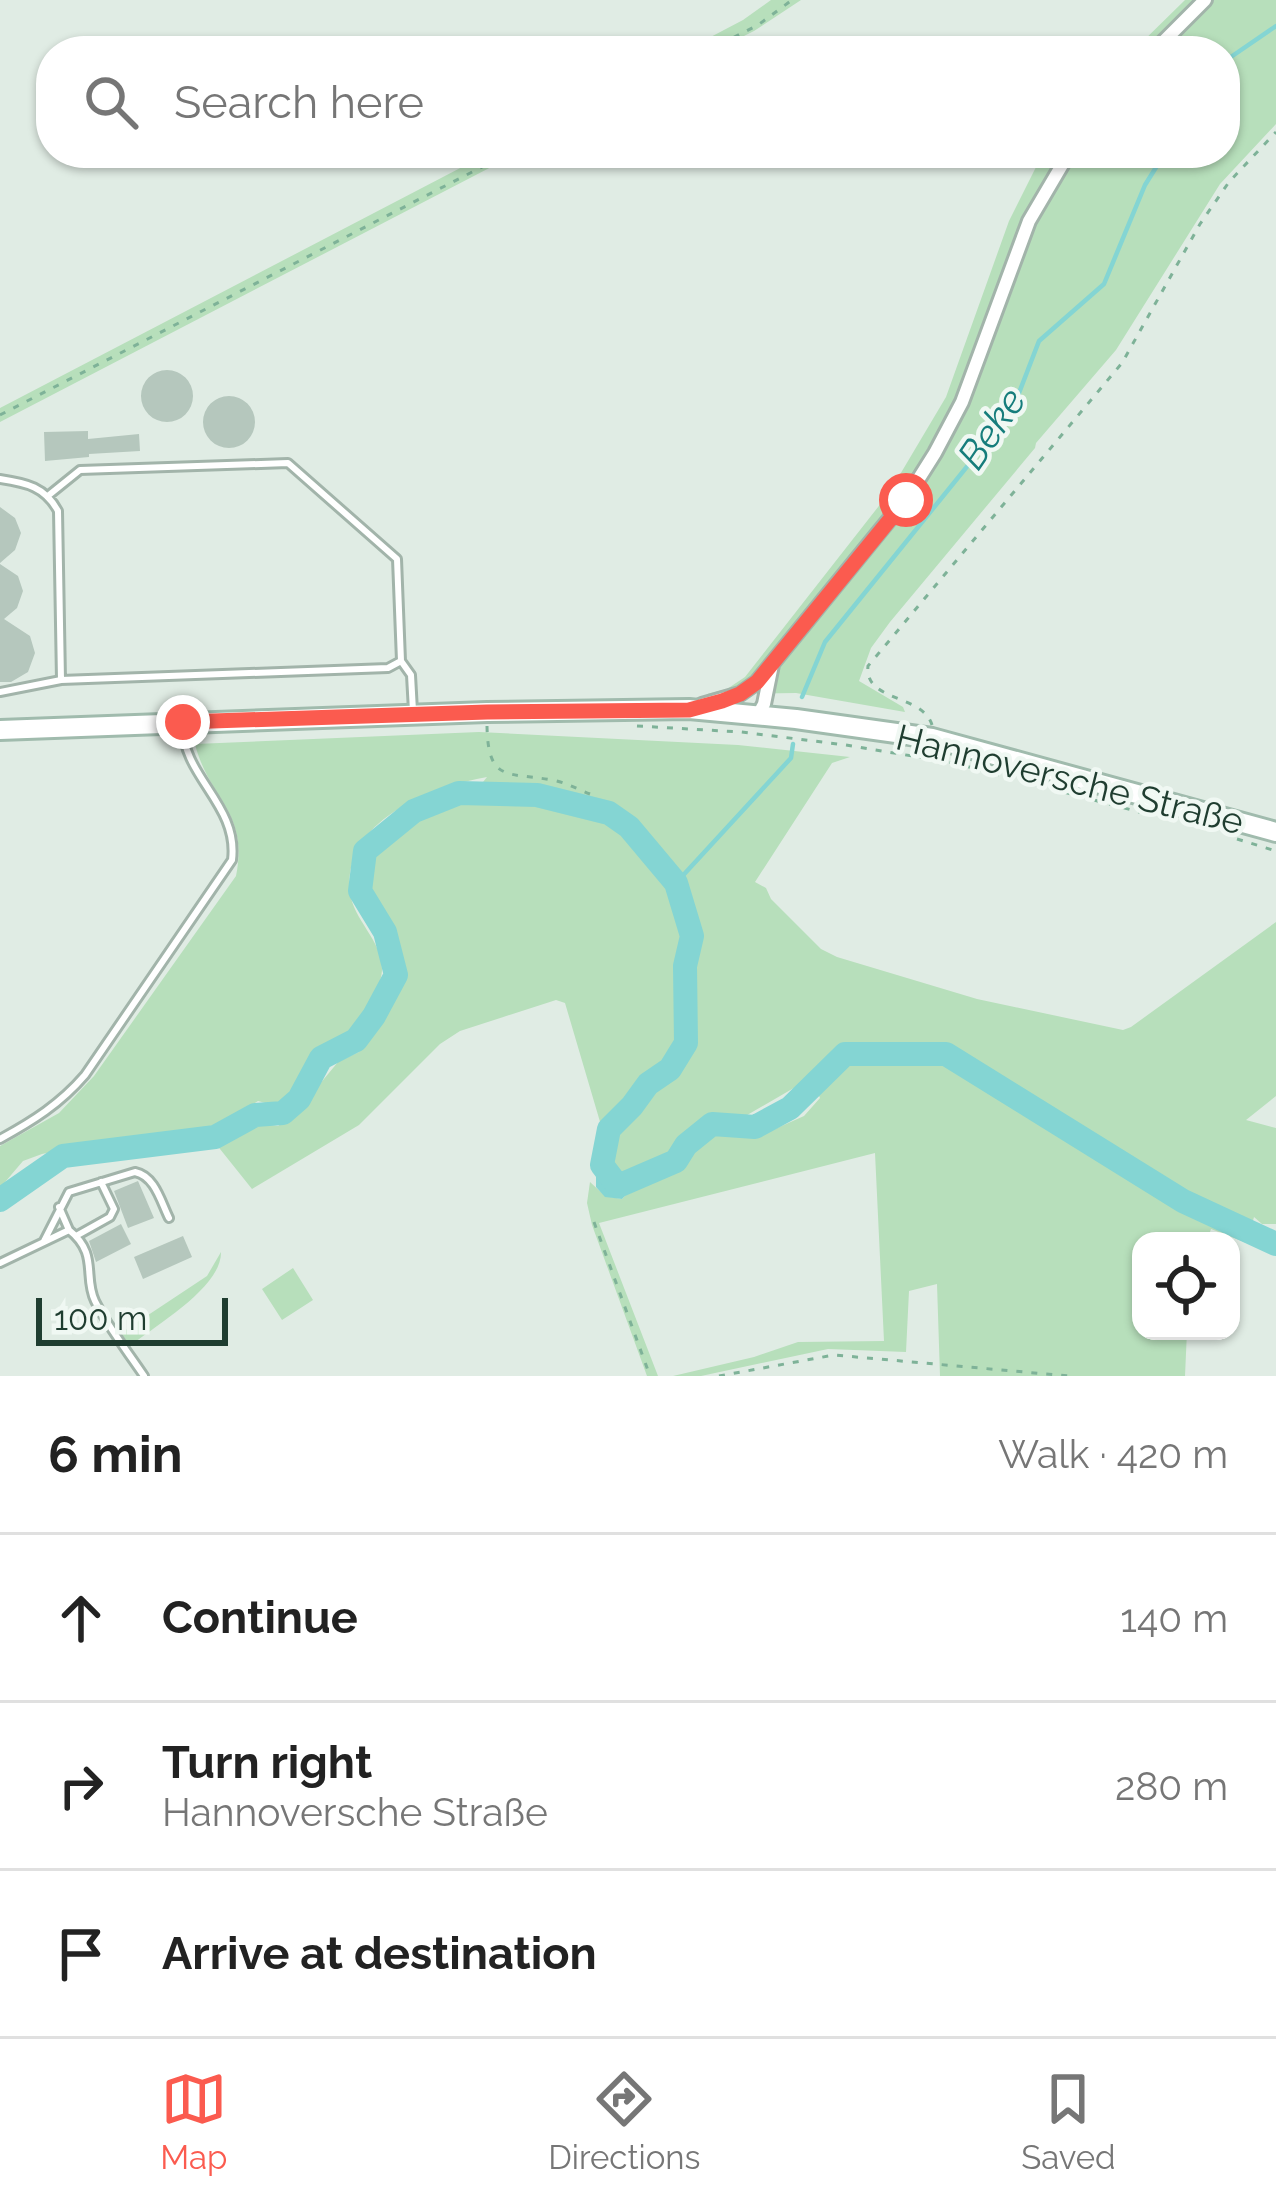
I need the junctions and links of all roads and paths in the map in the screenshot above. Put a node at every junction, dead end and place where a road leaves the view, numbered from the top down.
1 (792, 0) edge
2 (1205, 0) edge
3 (736, 36) edge
4 (1169, 36) edge
5 (1276, 132) edge
6 (480, 168) edge
7 (1060, 168) edge
8 (0, 415) edge
9 (0, 479) edge
10 (49, 495) junction
11 (401, 662) junction
12 (61, 680) junction
13 (762, 683) junction
14 (0, 692) edge
15 (689, 710) junction
16 (487, 712) junction
17 (412, 715) junction
18 (758, 715) junction
19 (796, 719) junction
20 (183, 722) junction
21 (628, 726) dead end
22 (0, 730) edge
23 (932, 730) dead end
24 (590, 794) dead end
25 (1155, 816) dead end
26 (1276, 832) edge
27 (1222, 834) dead end
28 (1276, 851) edge
29 (0, 1139) edge
30 (101, 1182) junction
31 (59, 1207) junction
32 (169, 1218) dead end
33 (594, 1222) dead end
34 (72, 1233) junction
35 (44, 1241) junction
36 (0, 1263) edge
37 (144, 1376) edge
38 (650, 1376) edge
39 (719, 1376) edge
40 (1069, 1376) edge

1 - 3 path
2 - 4 street
5 - 23 path
6 - 8 path
7 - 13 street
9 - 10 lane
10 - 11 lane
10 - 12 lane
11 - 12 lane
11 - 17 lane
12 - 14 lane
13 - 15 street
13 - 18 street
13 - 19 street
15 - 16 main road, Hannoversche Straße
15 - 18 main road, Hannoversche Straße
16 - 17 main road, Hannoversche Straße
16 - 24 path
17 - 20 main road, Hannoversche Straße
18 - 19 main road, Hannoversche Straße
19 - 26 main road, Hannoversche Straße
20 - 22 main road, Hannoversche Straße
20 - 29 lane
21 - 25 path
27 - 28 path
30 - 31 lane
30 - 32 lane
30 - 34 lane
31 - 34 lane
31 - 35 lane
33 - 38 path
34 - 35 lane
34 - 37 lane
35 - 36 lane
39 - 40 path

